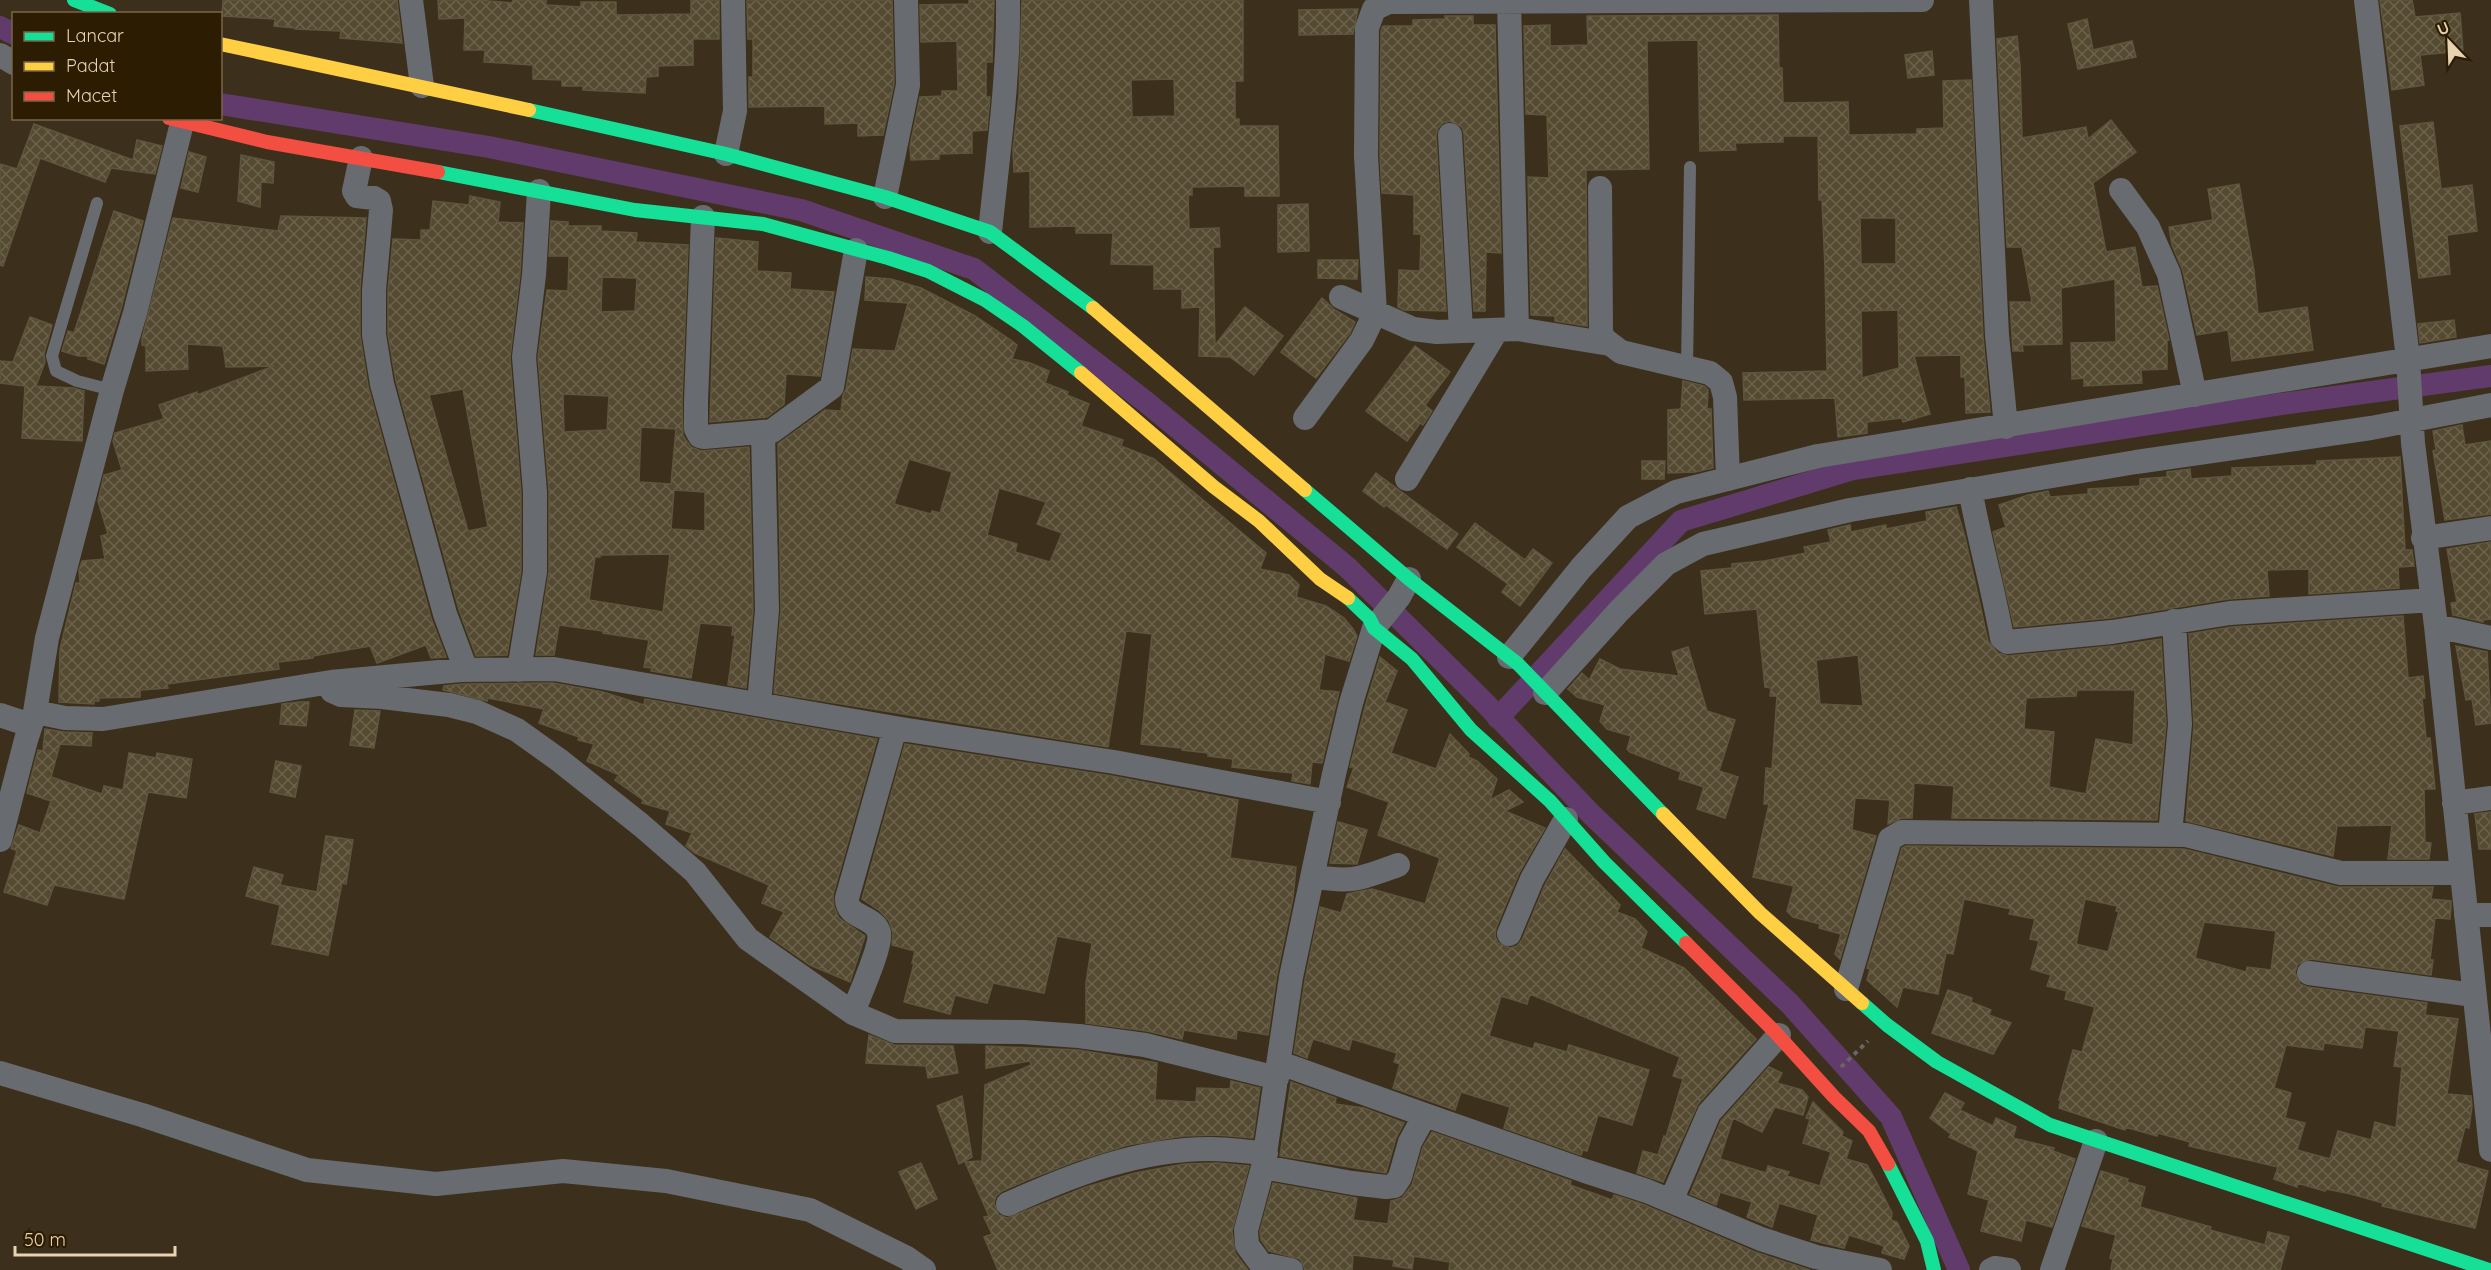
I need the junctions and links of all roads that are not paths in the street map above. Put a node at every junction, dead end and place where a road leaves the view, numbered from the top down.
1 (74, 0) edge
2 (411, 0) edge
3 (733, 0) edge
4 (906, 0) edge
5 (1008, 0) edge
6 (1519, 0) edge
7 (1922, 0) edge
8 (1981, 0) edge
9 (2366, 0) edge
10 (1509, 1) edge
11 (105, 12) edge
12 (222, 44) edge
13 (422, 86) junction
14 (178, 120) edge
15 (1450, 135) dead end
16 (726, 154) junction
17 (361, 158) junction
18 (1690, 167) dead end
19 (1600, 188) dead end
20 (2121, 190) dead end
21 (539, 191) junction
22 (885, 197) junction
23 (97, 203) dead end
24 (703, 217) junction
25 (990, 231) junction
26 (856, 250) junction
27 (1341, 297) dead end
28 (1375, 313) junction
29 (1507, 329) junction
30 (1461, 331) junction
31 (1610, 344) junction
32 (2491, 346) edge
33 (2408, 364) junction
34 (1687, 368) junction
35 (112, 390) junction
36 (2195, 395) junction
37 (2491, 405) edge
38 (2411, 416) junction
39 (1305, 418) dead end
40 (2006, 427) junction
41 (763, 432) junction
42 (1407, 479) dead end
43 (1728, 479) junction
44 (1970, 489) junction
45 (2491, 528) edge
46 (2423, 538) junction
47 (1404, 588) junction
48 (2433, 600) junction
49 (2174, 621) junction
50 (1376, 624) junction
51 (2436, 626) junction
52 (2491, 638) edge
53 (1514, 660) junction
54 (466, 670) junction
55 (519, 670) junction
56 (322, 685) junction
57 (1544, 690) junction
58 (759, 704) junction
59 (0, 716) edge
60 (33, 718) junction
61 (895, 728) junction
62 (2491, 798) edge
63 (1329, 802) junction
64 (2454, 803) junction
65 (1566, 819) junction
66 (2170, 835) junction
67 (0, 840) edge
68 (1398, 865) dead end
69 (2462, 873) junction
70 (1313, 876) junction
71 (2466, 915) junction
72 (2491, 915) edge
73 (1509, 934) dead end
74 (2309, 973) dead end
75 (1846, 989) junction
76 (2474, 995) junction
77 (853, 1013) junction
78 (1779, 1035) junction
79 (1278, 1070) junction
80 (0, 1072) edge
81 (2488, 1093) edge
82 (1425, 1115) junction
83 (2096, 1141) junction
84 (2491, 1150) edge
85 (1264, 1160) junction
86 (1671, 1201) junction
87 (1008, 1204) dead end
88 (924, 1270) edge
89 (1291, 1270) edge
90 (1880, 1270) edge
91 (1934, 1270) edge
92 (1991, 1270) edge
93 (2009, 1270) edge
94 (2052, 1270) edge
95 (2489, 1270) edge

1 - 11 main road
2 - 13 street
3 - 16 street
4 - 22 street
5 - 25 street
6 - 7 street
6 - 10 street
8 - 40 street
9 - 33 street
10 - 28 street
10 - 29 street
12 - 13 main road
13 - 16 main road
14 - 17 main road
14 - 35 street
15 - 30 street
16 - 22 main road
17 - 21 main road
17 - 54 street
18 - 34 lane
19 - 31 street
20 - 36 street
21 - 24 main road
21 - 55 street
22 - 25 main road
23 - 35 lane
24 - 26 main road
24 - 41 street
25 - 47 main road
26 - 41 street
26 - 50 main road
27 - 28 street
28 - 30 street
28 - 39 street
29 - 30 street
29 - 31 street
29 - 42 street
31 - 34 street
32 - 33 street
33 - 36 street
33 - 38 street
34 - 43 street
35 - 60 street
36 - 40 street
37 - 38 street
38 - 44 street
38 - 46 street
40 - 43 street
41 - 58 street
43 - 53 street
44 - 49 street
44 - 57 street
45 - 46 street
46 - 48 street
47 - 50 street
47 - 53 main road
48 - 49 street
48 - 51 street
49 - 66 street
50 - 63 street
50 - 65 main road
51 - 52 street
51 - 64 street
53 - 57 main road
54 - 55 street
54 - 56 street
55 - 58 street
56 - 60 street
56 - 77 street
57 - 75 main road
58 - 61 street
59 - 60 street
60 - 67 street
61 - 63 street
61 - 77 street
62 - 64 street
63 - 70 street
64 - 69 street
65 - 73 street
65 - 78 main road
66 - 69 street
66 - 75 street
68 - 70 street
69 - 71 street
70 - 79 street
71 - 72 street
71 - 76 street
74 - 76 street
75 - 83 main road
76 - 81 street
77 - 79 street
78 - 86 street
78 - 91 main road
79 - 82 street
79 - 85 street
80 - 88 street
81 - 84 street
82 - 85 street
82 - 86 street
83 - 94 street
83 - 95 main road
85 - 87 street
85 - 89 street
86 - 90 street
92 - 93 street

